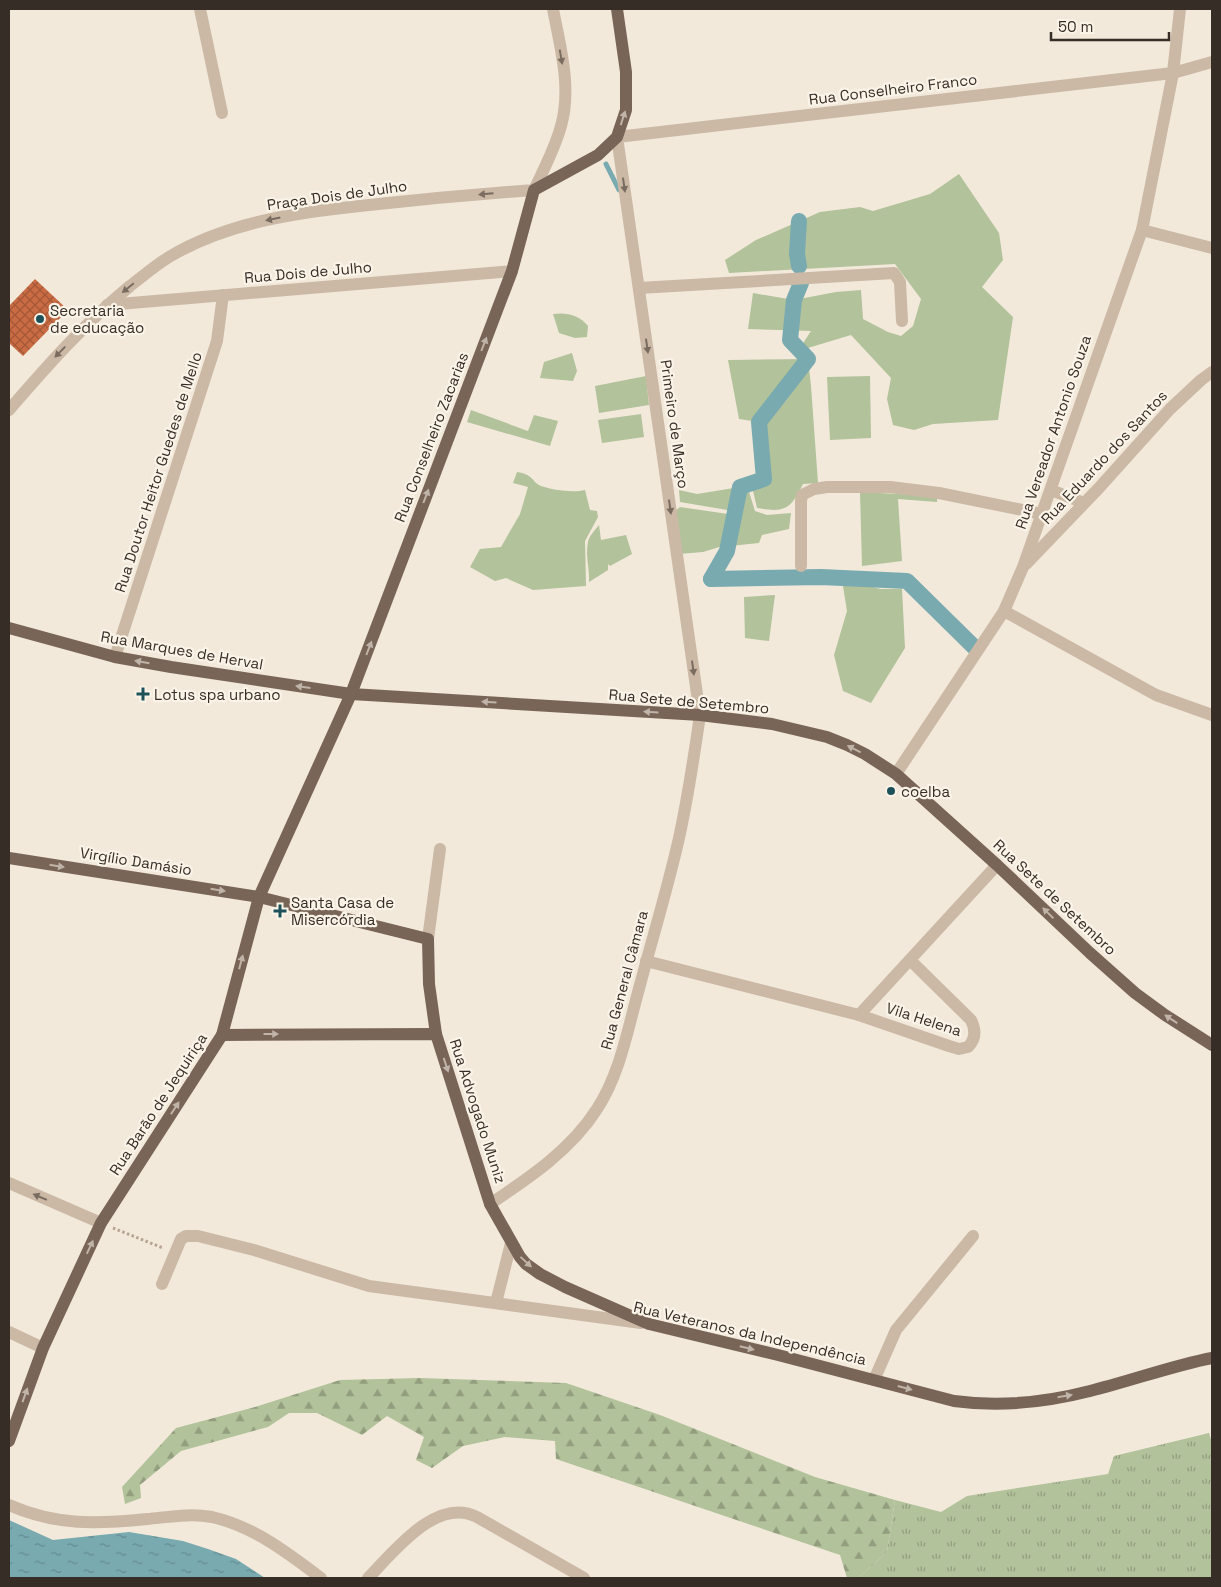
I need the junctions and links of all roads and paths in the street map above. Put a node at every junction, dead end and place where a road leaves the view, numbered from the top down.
1 (200, 9) edge
2 (553, 9) edge
3 (617, 9) edge
4 (1180, 9) edge
5 (1212, 62) edge
6 (1173, 73) junction
7 (222, 114) dead end
8 (617, 137) junction
9 (534, 190) junction
10 (1142, 230) junction
11 (1212, 248) edge
12 (512, 271) junction
13 (639, 288) junction
14 (223, 295) junction
15 (107, 305) junction
16 (902, 321) dead end
17 (1212, 372) edge
18 (9, 410) edge
19 (1050, 490) junction
20 (1084, 504) junction
21 (1042, 514) junction
22 (801, 566) dead end
23 (1023, 568) junction
24 (1004, 612) junction
25 (9, 628) edge
26 (115, 657) junction
27 (351, 694) junction
28 (700, 715) junction
29 (1212, 715) edge
30 (896, 774) junction
31 (440, 848) dead end
32 (9, 858) edge
33 (998, 865) junction
34 (259, 897) junction
35 (428, 939) junction
36 (646, 960) junction
37 (910, 960) junction
38 (859, 1015) junction
39 (436, 1034) junction
40 (222, 1035) junction
41 (1212, 1045) edge
42 (9, 1183) edge
43 (490, 1204) junction
44 (101, 1223) junction
45 (973, 1236) dead end
46 (511, 1243) junction
47 (175, 1253) junction
48 (162, 1284) dead end
49 (496, 1303) junction
50 (649, 1324) junction
51 (9, 1332) edge
52 (43, 1348) junction
53 (1212, 1358) edge
54 (874, 1380) junction
55 (9, 1441) edge
56 (9, 1505) edge
57 (321, 1578) edge
58 (368, 1578) edge
59 (584, 1578) edge

1 - 7 street
2 -> 9 street
8 -> 3 main road
4 - 6 street, Rua Vereador Antonio Souza
5 - 6 street, Rua Conselheiro Franco
6 - 8 street, Rua Conselheiro Franco
6 - 10 street, Rua Vereador Antonio Souza
8 - 9 main road
8 -> 13 street, Primeiro de Março
9 - 12 main road, Rua Conselheiro Zacarias
9 -> 15 street, Praça Dois de Julho
10 - 11 street
10 - 19 street, Rua Vereador Antonio Souza
12 - 14 street, Rua Dois de Julho
27 -> 12 main road, Rua Conselheiro Zacarias
13 - 16 street
13 -> 28 street, Primeiro de Março
14 - 15 street, Rua Dois de Julho
14 - 26 street, Rua Doutor Heitor Guedes de Mello
15 -> 18 street, Praça Dois de Julho
17 - 20 street, Rua Eduardo dos Santos
19 - 20 street
19 - 21 street, Rua Vereador Antonio Souza
20 - 23 street, Rua Eduardo dos Santos
21 - 22 street
21 - 23 street, Rua Vereador Antonio Souza
23 - 24 street, Rua Vereador Antonio Souza
24 - 29 street
24 - 30 street, Rua Vereador Antonio Souza
25 - 26 main road, Rua Marques de Herval
27 -> 26 main road, Rua Marques de Herval
28 -> 27 main road, Rua Sete de Setembro
27 - 34 main road, Rua Barão de Jequiriça
30 -> 28 main road, Rua Sete de Setembro
28 - 36 street, Rua General Câmara
30 - 33 main road, Rua Sete de Setembro
31 - 35 street
32 -> 34 main road, Virgílio Damásio
33 - 37 street, Vila Helena
41 -> 33 main road, Rua Sete de Setembro
34 - 35 main road, Virgílio Damásio
40 -> 34 main road, Rua Barão de Jequiriça
35 - 39 main road
36 - 38 street
36 - 43 street, Rua General Câmara
37 - 38 street, Vila Helena
37 - 38 street, Vila Helena
40 -> 39 main road, Rua Advogado Muniz
39 -> 43 main road, Rua Advogado Muniz
44 -> 40 main road, Rua Barão de Jequiriça
44 -> 42 street
43 - 46 main road, Rua Advogado Muniz
44 - 47 path
52 -> 44 main road, Rua Barão de Jequiriça
45 - 54 street
46 - 49 street
46 -> 50 main road, Rua Advogado Muniz
47 - 48 street, Rua Veteranos da Independência
47 - 49 street, Rua Veteranos da Independência
49 - 50 street, Rua Veteranos da Independência
50 -> 54 main road, Rua Veteranos da Independência
51 - 52 street
55 -> 52 main road, Rua Barão de Jequiriça
54 -> 53 main road, Rua Veteranos da Independência
56 - 57 street
58 - 59 street

